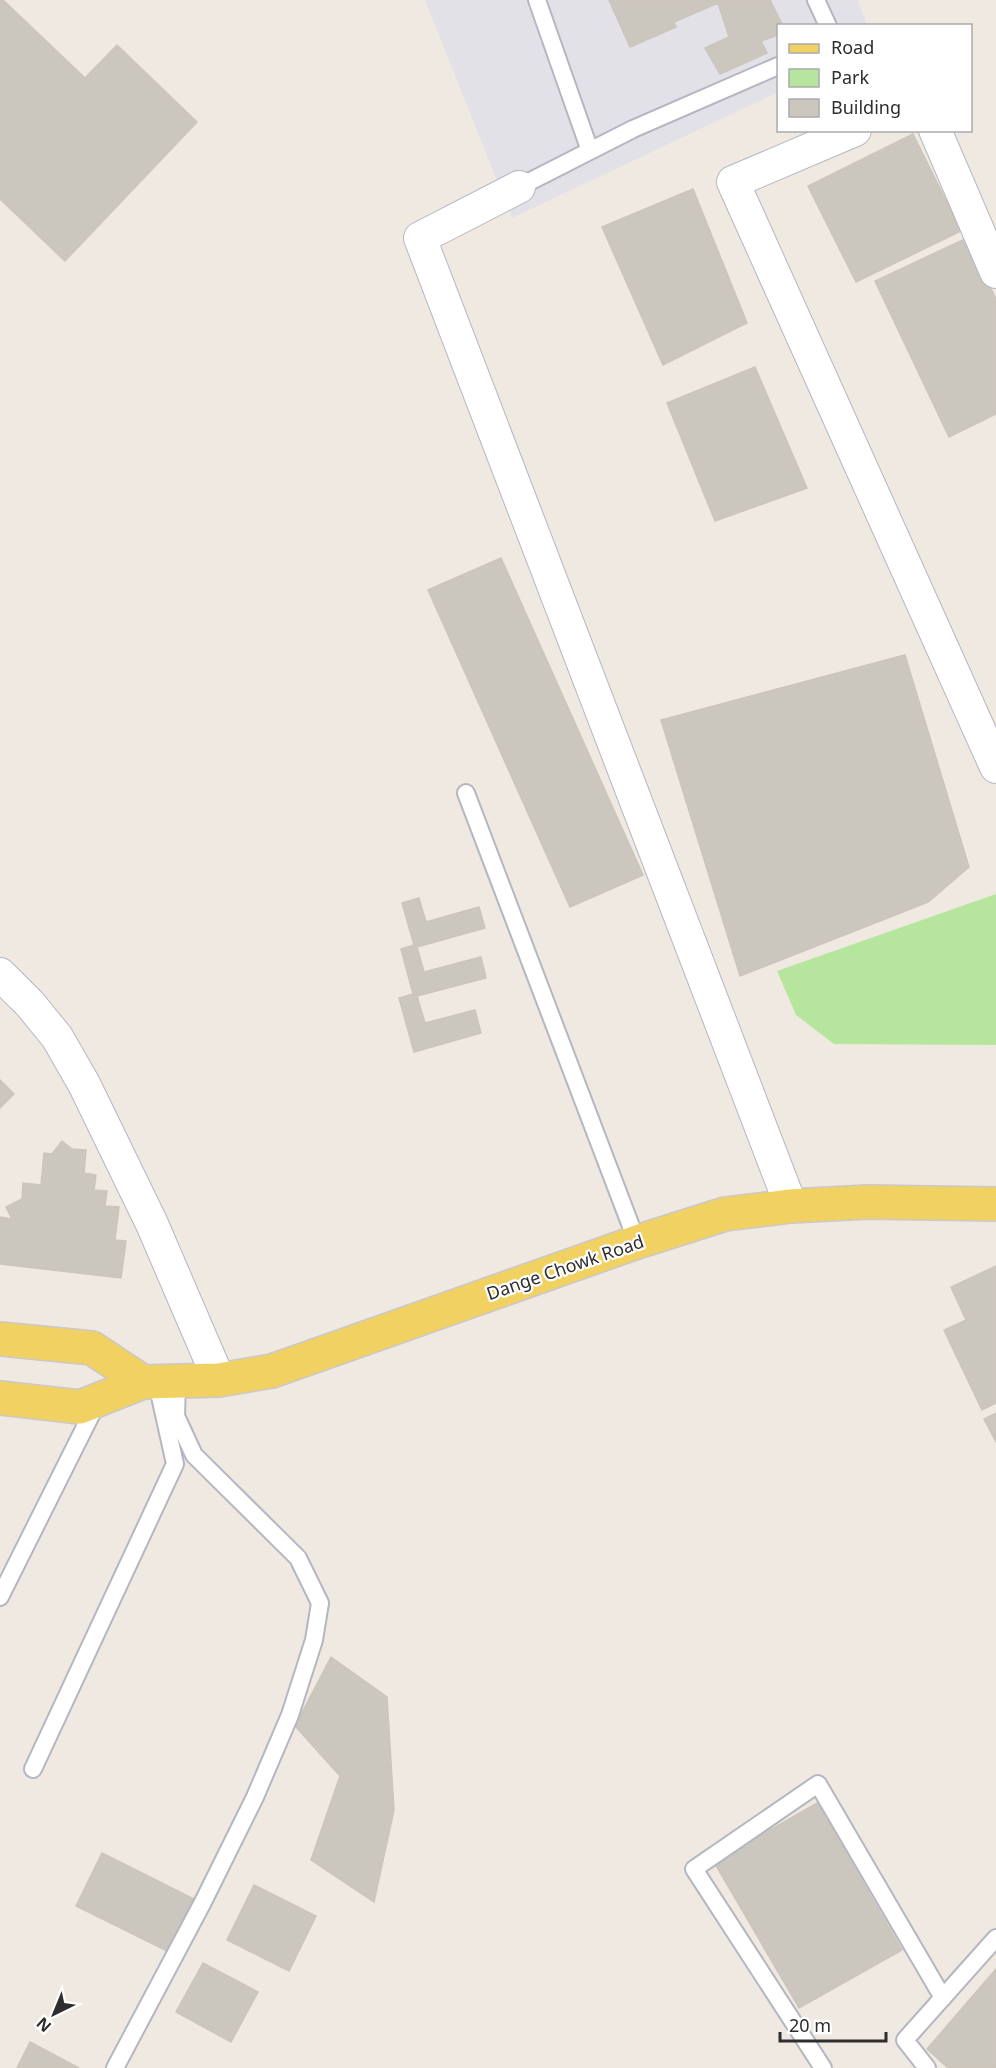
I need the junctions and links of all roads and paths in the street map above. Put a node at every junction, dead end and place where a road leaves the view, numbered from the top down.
1 (537, 0) edge
2 (816, 0) edge
3 (827, 24) edge
4 (777, 66) edge
5 (850, 132) edge
6 (936, 132) edge
7 (590, 151) junction
8 (519, 187) joint
9 (996, 272) edge
10 (996, 766) edge
11 (466, 793) dead end
12 (0, 974) edge
13 (996, 1204) edge
14 (791, 1206) junction
15 (637, 1242) junction
16 (0, 1338) edge
17 (219, 1380) junction
18 (159, 1382) junction
19 (0, 1398) edge
20 (99, 1400) junction
21 (0, 1597) edge
22 (33, 1769) dead end
23 (996, 1938) edge
24 (943, 1998) junction
25 (115, 2068) edge
26 (823, 2068) edge
27 (927, 2068) edge

1 - 7 lane
2 - 3 lane
4 - 7 lane
5 - 10 street
6 - 9 street
7 - 8 lane
8 - 14 street
11 - 15 lane
12 - 17 street
13 - 14 main road, Dange Chowk Road
14 - 15 main road, Dange Chowk Road
15 - 17 main road, Dange Chowk Road
16 - 18 main road
17 - 18 main road, Dange Chowk Road
18 - 20 main road, Dange Chowk Road
18 - 22 lane
18 - 25 lane
19 - 20 main road, Dange Chowk Road
20 - 21 lane
23 - 24 lane
24 - 26 lane
24 - 27 lane

